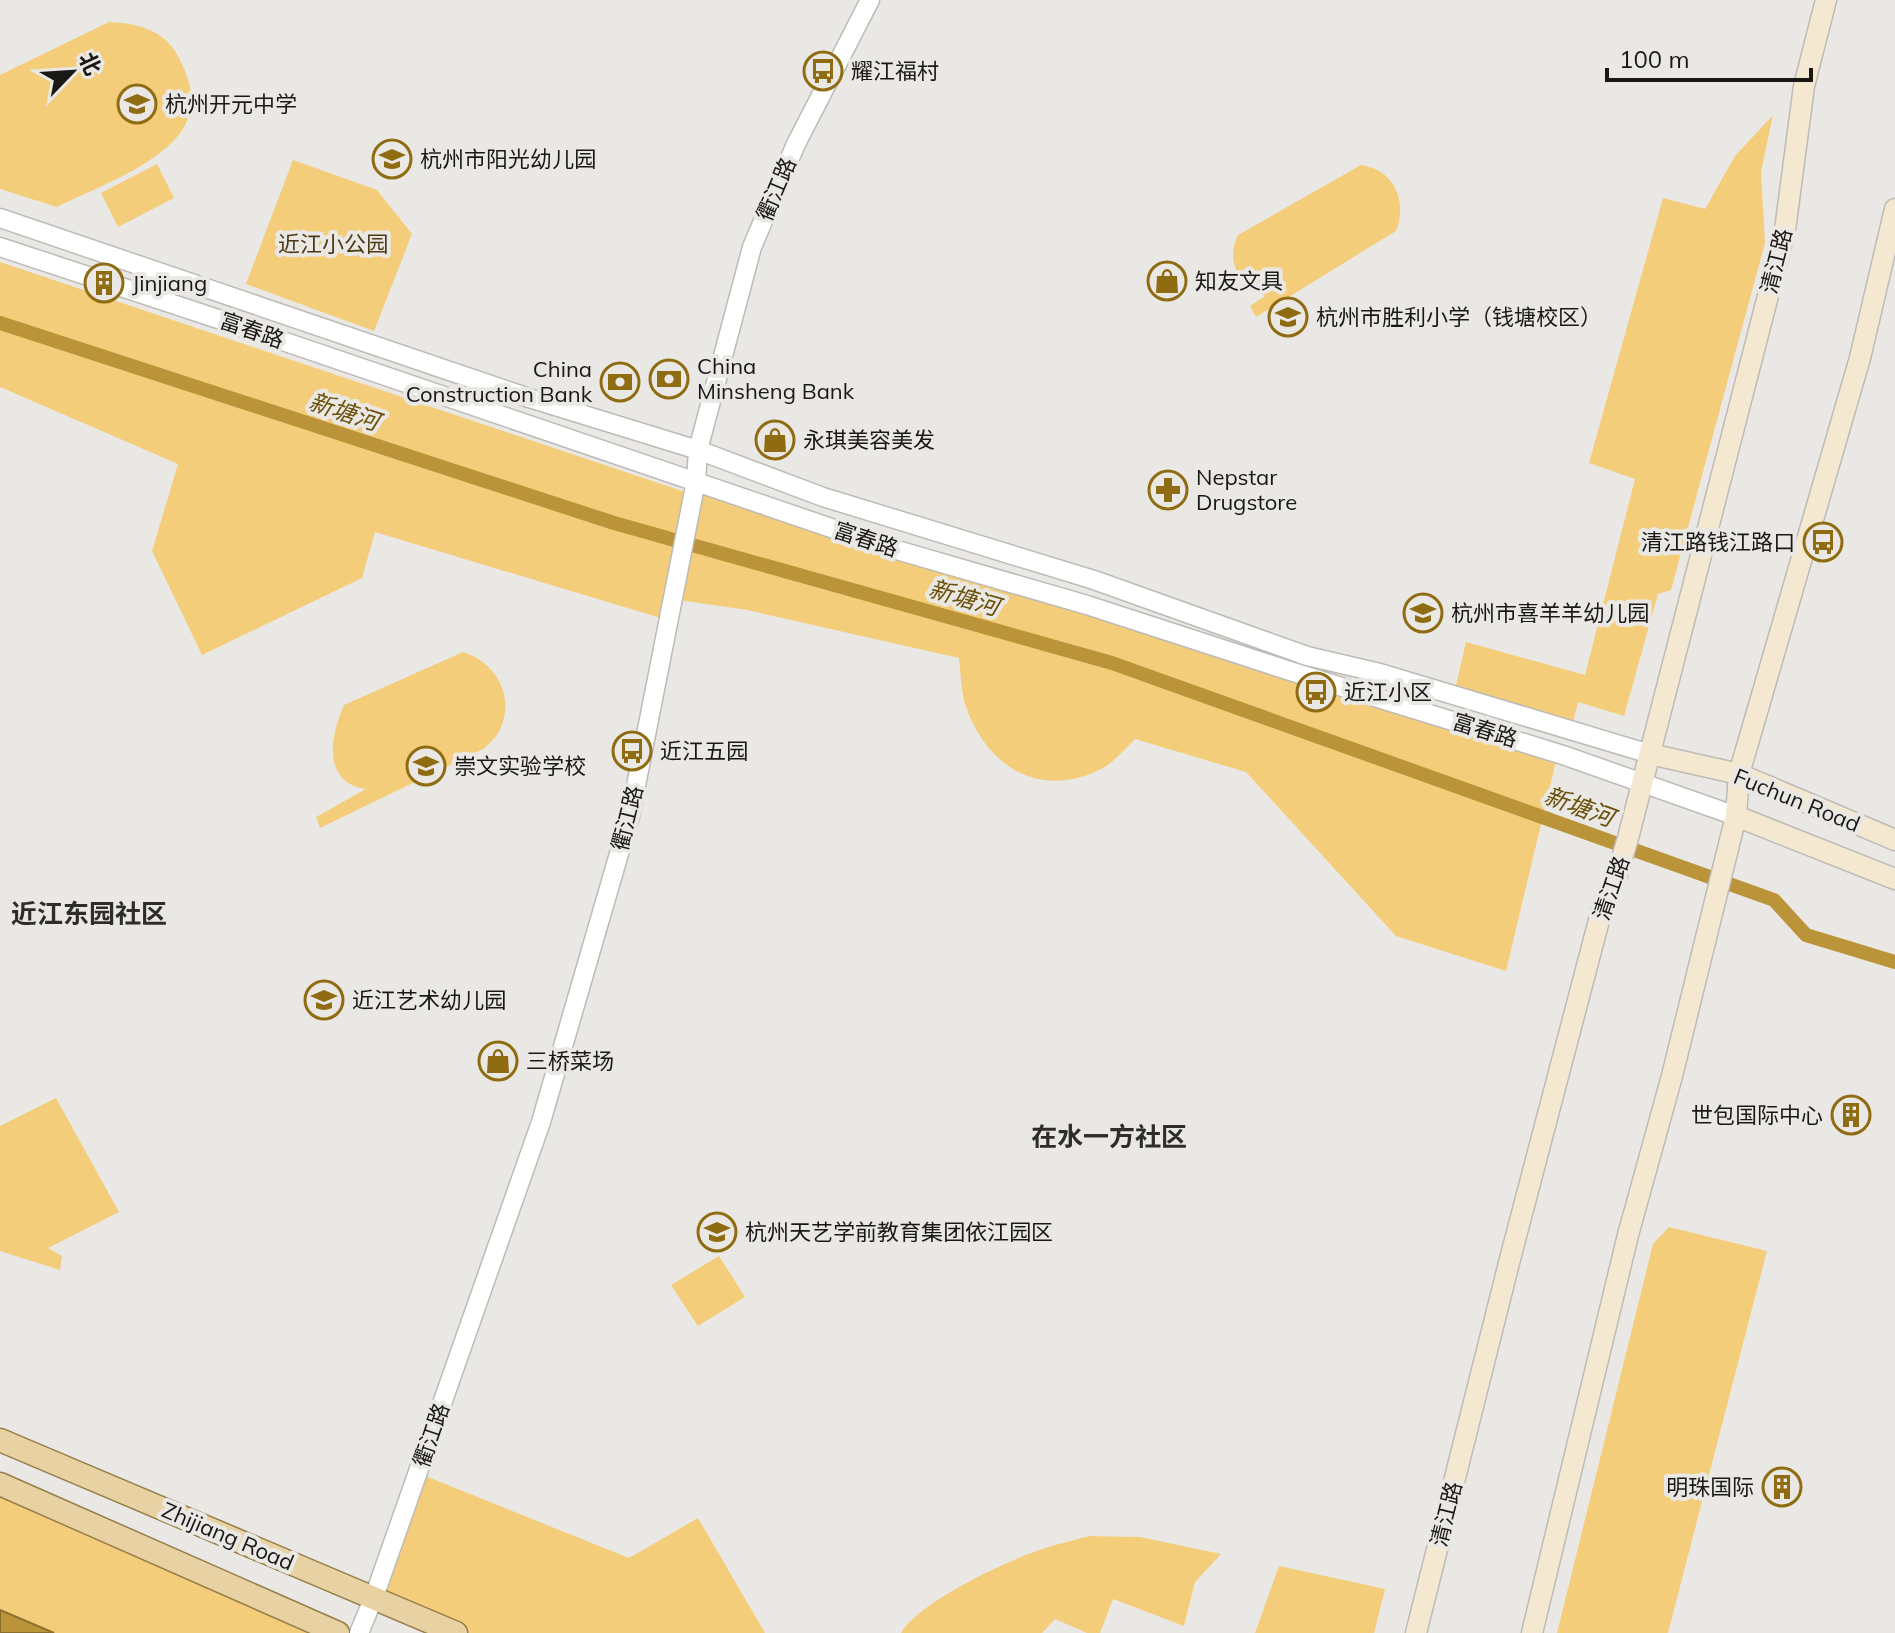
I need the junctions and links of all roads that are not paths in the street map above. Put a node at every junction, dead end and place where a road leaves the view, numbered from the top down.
1 (870, 0) edge
2 (1826, 0) edge
3 (1895, 209) edge
4 (0, 218) edge
5 (0, 247) edge
6 (698, 450) junction
7 (696, 481) junction
8 (1650, 754) junction
9 (1739, 774) junction
10 (1642, 784) junction
11 (1736, 816) junction
12 (1895, 840) edge
13 (1895, 879) edge
14 (0, 1440) edge
15 (0, 1484) edge
16 (374, 1597) junction
17 (338, 1633) edge
18 (359, 1633) edge
19 (456, 1633) edge
20 (1416, 1633) edge
21 (1532, 1633) edge

1 - 6 street, 衢江路
2 - 8 main road, 清江路
3 - 9 main road
4 - 6 street, 富春路
5 - 7 street, 富春路
6 - 7 street, 衢江路
6 - 8 street, 富春路
7 - 10 street, 富春路
7 - 16 street, 衢江路
8 - 9 main road, Fuchun Road
8 - 10 main road, 清江路
9 - 11 main road
9 - 12 main road, Fuchun Road
10 - 11 street, 富春路
10 - 20 main road, 清江路
11 - 13 main road, Fuchun Road
11 - 21 main road
14 - 16 main road, Zhijiang Road
15 - 17 main road, Zhijiang Road
16 - 18 street, 衢江路
16 - 19 main road, Zhijiang Road

